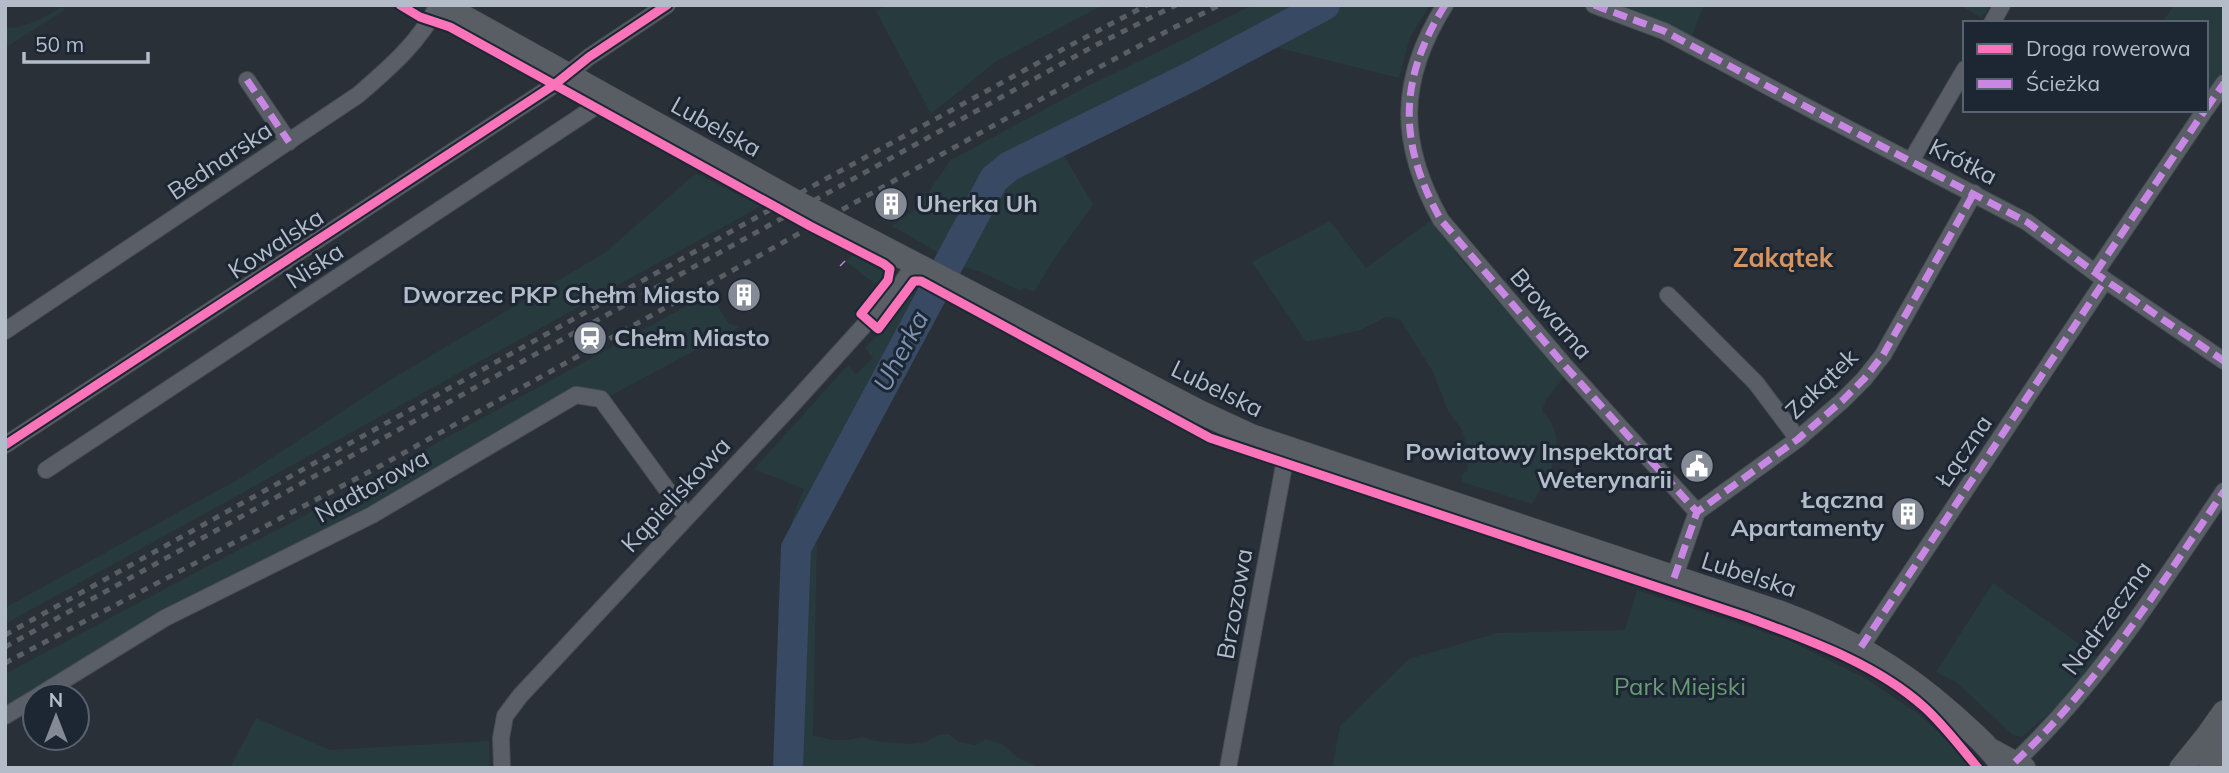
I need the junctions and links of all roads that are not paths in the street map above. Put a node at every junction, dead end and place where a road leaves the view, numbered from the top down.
1 (441, 5) edge
2 (667, 5) edge
3 (1445, 5) edge
4 (1594, 5) edge
5 (2002, 5) edge
6 (1993, 21) edge
7 (1963, 72) edge
8 (568, 75) junction
9 (247, 80) dead end
10 (2224, 83) edge
11 (604, 95) junction
12 (2208, 107) edge
13 (2205, 112) edge
14 (289, 142) junction
15 (1911, 161) junction
16 (1973, 193) junction
17 (920, 267) junction
18 (2101, 276) junction
19 (1668, 295) dead end
20 (5, 331) edge
21 (2224, 361) edge
22 (1798, 439) junction
23 (5, 445) edge
24 (1287, 449) junction
25 (46, 470) dead end
26 (2224, 491) edge
27 (1697, 512) junction
28 (687, 517) junction
29 (1674, 578) junction
30 (1861, 647) junction
31 (61, 682) edge
32 (21, 706) edge
33 (2224, 712) edge
34 (5, 716) edge
35 (2224, 746) edge
36 (2009, 762) edge
37 (502, 768) edge
38 (1228, 768) edge
39 (2181, 768) edge
40 (2210, 768) edge

1 - 8 main road, Lubelska
1 - 14 street, Bednarska
2 - 8 street, Kowalska
3 - 27 street, Browarna
4 - 15 street, Krótka
5 - 6 street
7 - 15 street
8 - 11 main road, Lubelska
8 - 23 street, Kowalska
9 - 14 street
10 - 12 street, Łączna
11 - 17 main road, Lubelska
11 - 25 street, Niska
13 - 18 street, Łączna
14 - 20 street, Bednarska
15 - 16 street, Krótka
16 - 18 street, Krótka
16 - 22 street, Zakątek
17 - 24 main road, Lubelska
17 - 28 street, Kąpieliskowa
18 - 21 street, Krótka
18 - 30 street, Łączna
19 - 22 street
22 - 27 street, Zakątek
24 - 29 main road, Lubelska
24 - 38 street, Brzozowa
26 - 36 street, Nadrzeczna
27 - 29 street
28 - 31 street, Nadtorowa
28 - 37 street, Kąpieliskowa
29 - 30 main road, Lubelska
30 - 36 main road, Lubelska
32 - 34 street, Nadtorowa
33 - 39 main road
35 - 40 main road

